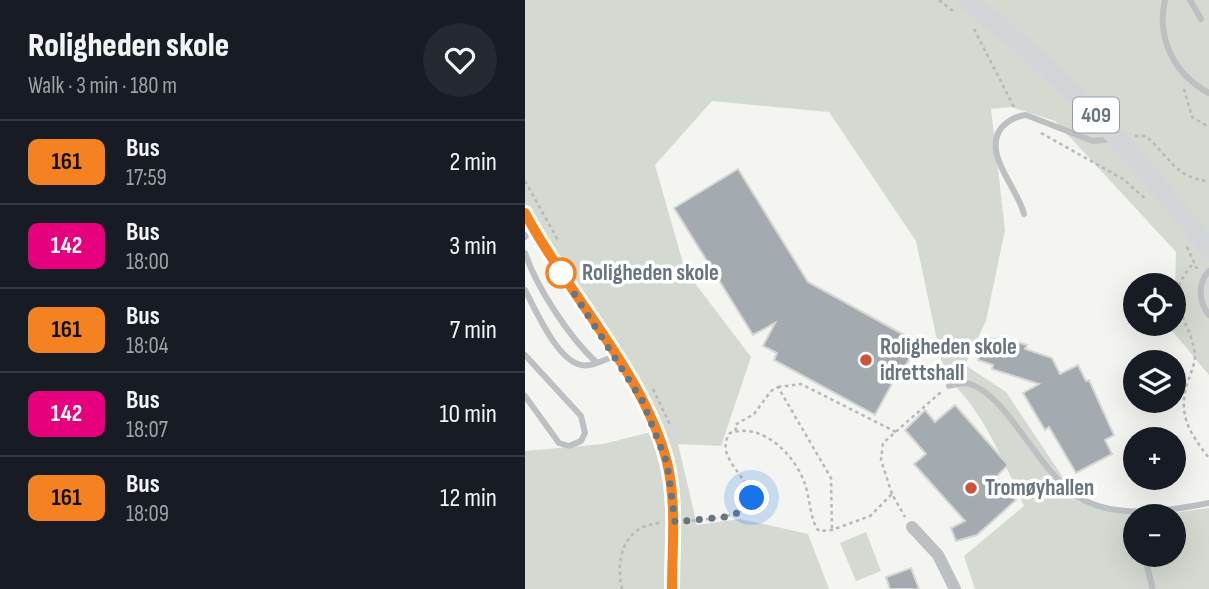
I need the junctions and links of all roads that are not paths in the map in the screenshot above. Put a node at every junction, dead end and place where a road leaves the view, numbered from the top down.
1 (966, 0) edge
2 (1165, 0) edge
3 (1190, 0) edge
4 (1201, 19) dead end
5 (1209, 93) edge
6 (1119, 139) junction
7 (525, 213) edge
8 (1024, 214) dead end
9 (529, 232) edge
10 (1209, 248) edge
11 (525, 253) edge
12 (1209, 271) edge
13 (525, 290) edge
14 (1209, 316) edge
15 (525, 355) edge
16 (615, 356) junction
17 (596, 362) junction
18 (949, 386) road end
19 (525, 396) edge
20 (1209, 503) edge
21 (1186, 508) edge
22 (1123, 510) edge
23 (912, 527) road end
24 (1147, 567) edge
25 (672, 589) edge
26 (955, 589) edge
27 (1153, 589) edge

1 - 6 main road, 409
2 - 5 lane
3 - 4 lane
6 - 8 lane
6 - 10 main road, 409
7 - 9 street
9 - 16 street
11 - 17 lane
12 - 14 lane
13 - 17 lane
15 - 19 lane
16 - 17 lane
16 - 25 street
18 - 22 lane
20 - 21 lane
23 - 26 street
24 - 27 lane

